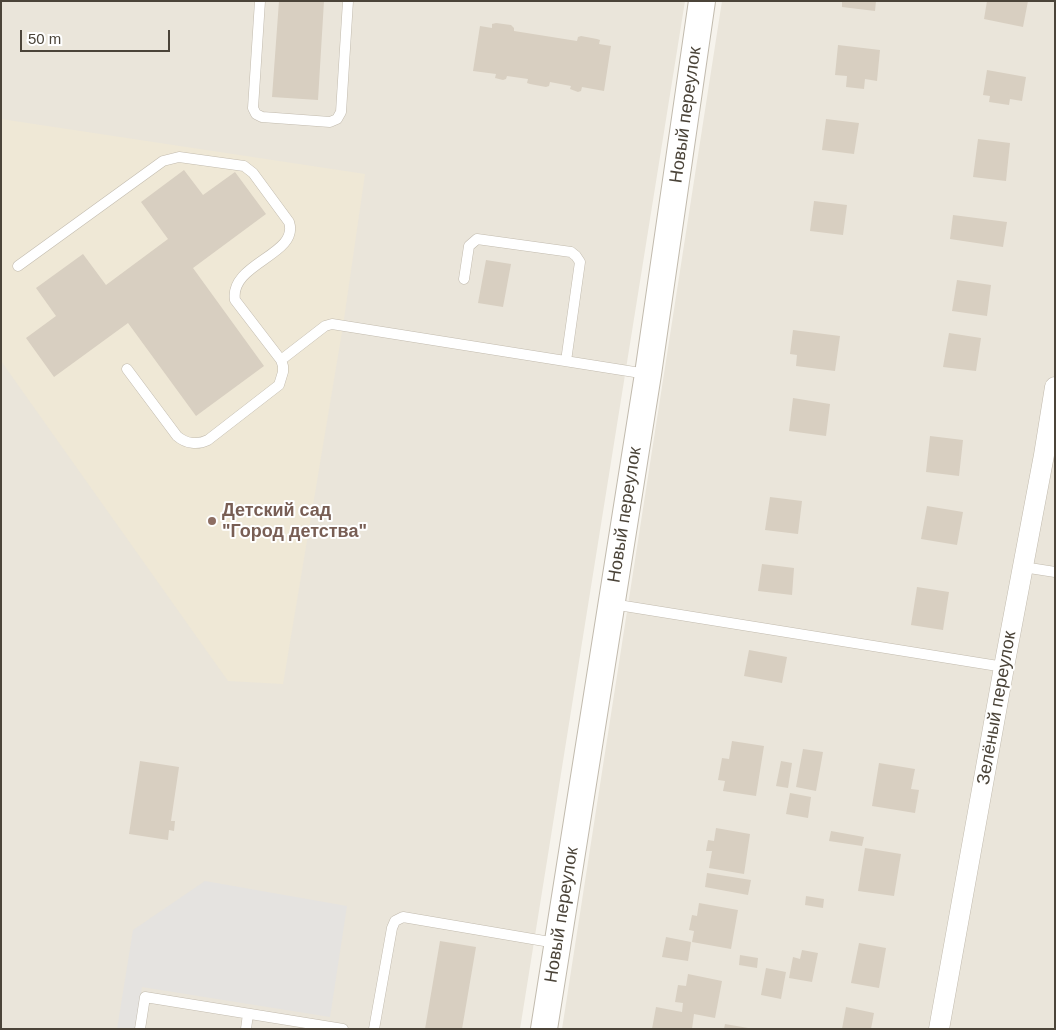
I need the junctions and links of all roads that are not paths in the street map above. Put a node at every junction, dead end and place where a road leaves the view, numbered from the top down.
1 (260, 1) edge
2 (348, 1) edge
3 (702, 1) edge
4 (18, 266) dead end
5 (464, 279) dead end
6 (281, 360) junction
7 (566, 361) junction
8 (128, 370) dead end
9 (648, 374) junction
10 (1055, 387) edge
11 (1023, 567) junction
12 (1055, 572) edge
13 (612, 604) junction
14 (1004, 667) junction
15 (558, 943) junction
16 (248, 1014) junction
17 (140, 1029) edge
18 (246, 1029) edge
19 (342, 1029) edge
20 (374, 1029) edge
21 (544, 1029) edge
22 (939, 1029) edge

1 - 2 lane
3 - 9 street, Новый переулок
4 - 6 lane
5 - 7 lane
6 - 7 lane
6 - 8 lane
7 - 9 lane
9 - 13 street, Новый переулок
10 - 11 street, Зелёный переулок
11 - 12 lane
11 - 14 street, Зелёный переулок
13 - 14 lane
13 - 15 street, Новый переулок
14 - 22 street, Зелёный переулок
15 - 20 lane
15 - 21 street, Новый переулок
16 - 17 lane
16 - 18 lane
16 - 19 lane

